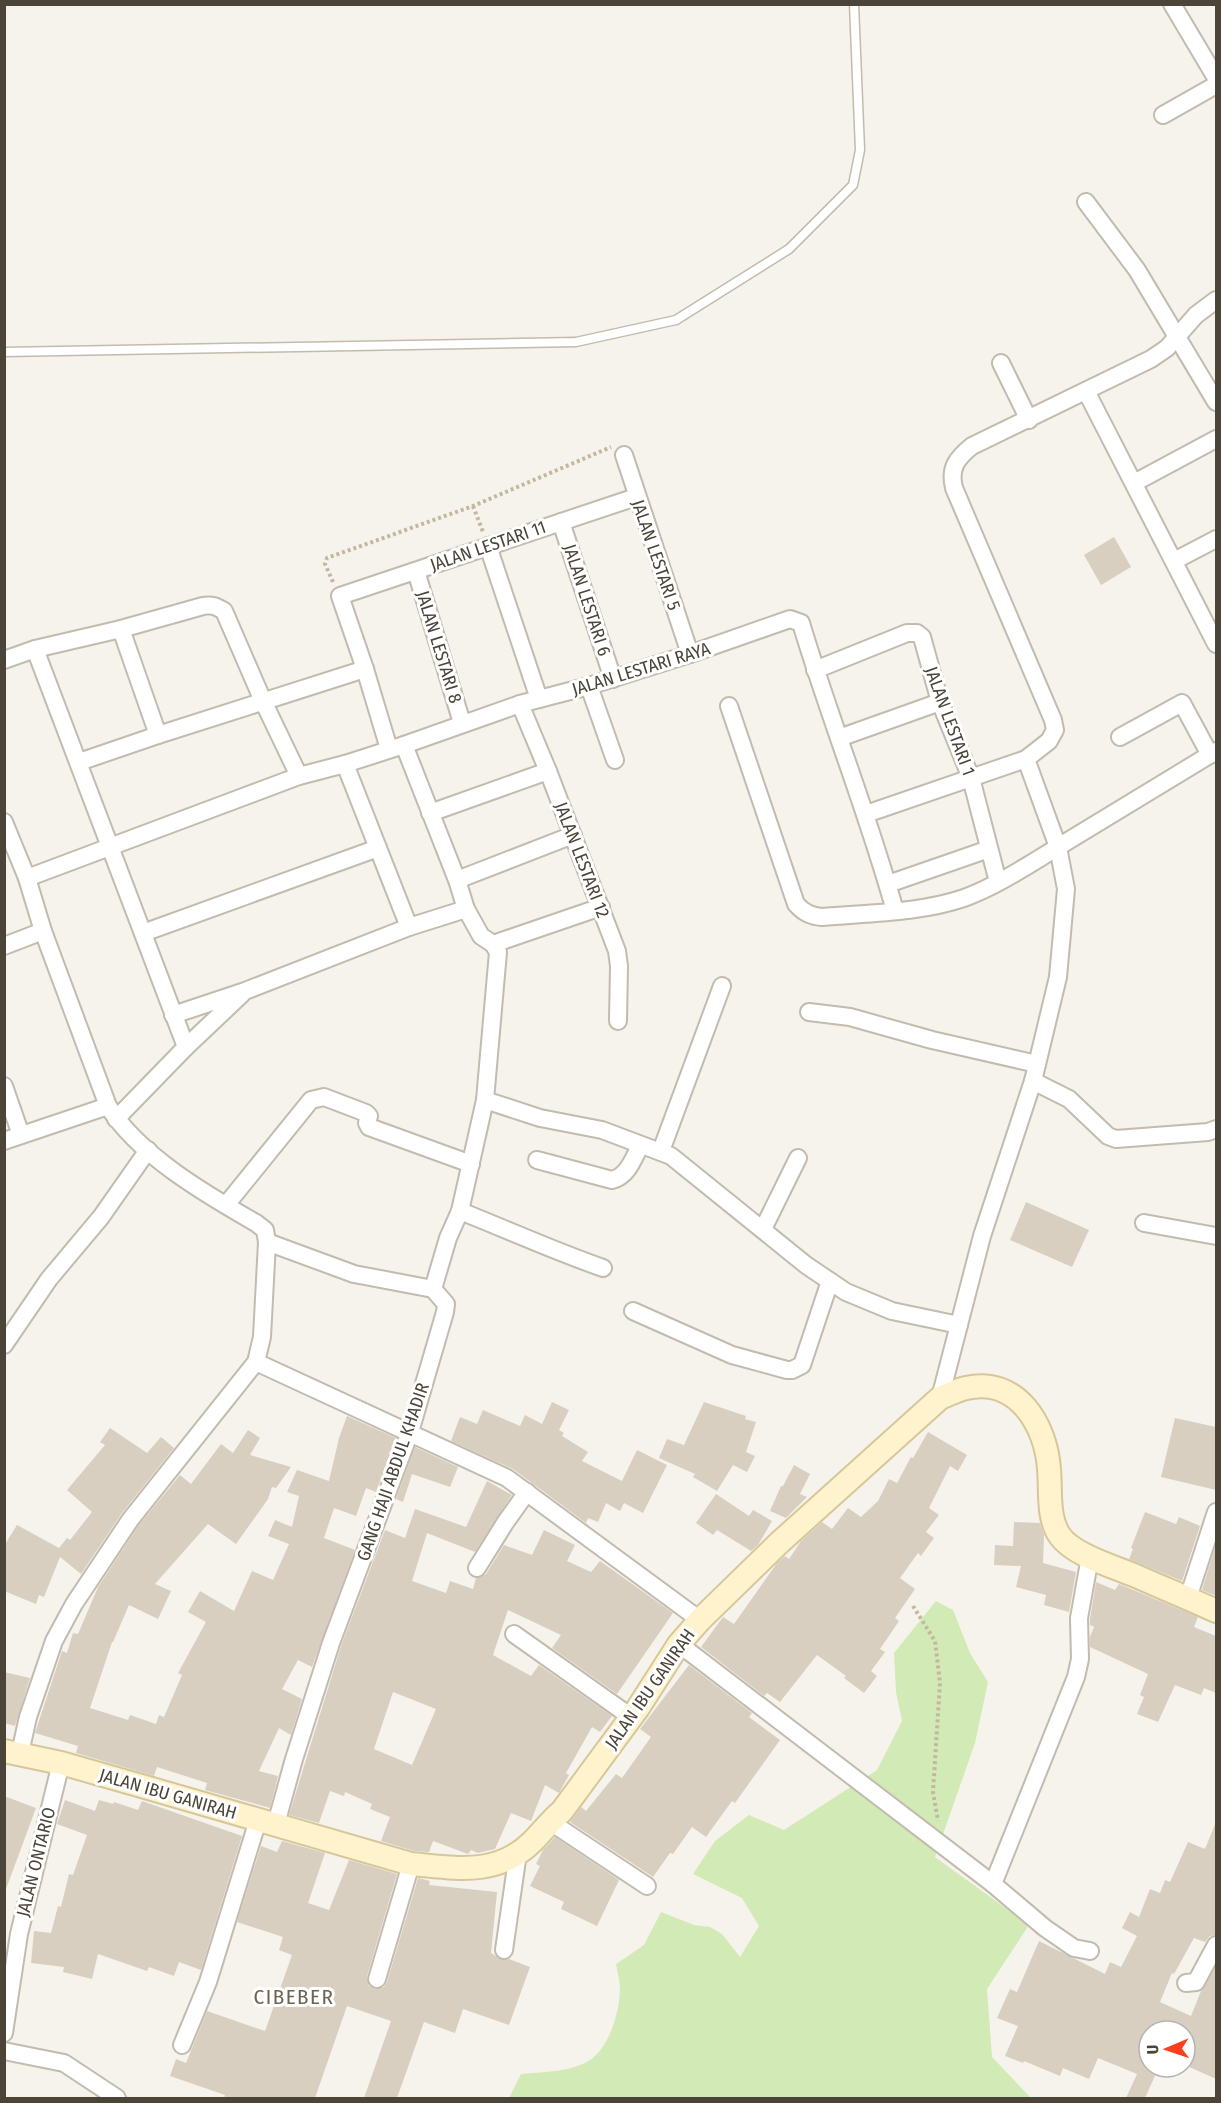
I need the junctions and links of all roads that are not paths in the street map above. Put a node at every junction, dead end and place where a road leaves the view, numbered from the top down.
1 (854, 4) edge
2 (1172, 4) edge
3 (1216, 78) edge
4 (1216, 85) edge
5 (1163, 115) dead end
6 (1086, 202) dead end
7 (1216, 300) edge
8 (1177, 336) junction
9 (4, 352) edge
10 (1001, 363) dead end
11 (1086, 391) junction
12 (1216, 402) edge
13 (1029, 420) junction
14 (1216, 439) edge
15 (624, 455) road end
16 (1134, 483) junction
17 (636, 496) junction
18 (561, 522) junction
19 (1216, 539) edge
20 (488, 546) junction
21 (1174, 561) junction
22 (416, 571) junction
23 (1212, 626) edge
24 (121, 630) junction
25 (1216, 644) edge
26 (35, 649) junction
27 (690, 654) junction
28 (4, 660) edge
29 (365, 669) junction
30 (815, 670) junction
31 (613, 679) junction
32 (589, 687) junction
33 (539, 699) junction
34 (263, 701) junction
35 (940, 702) junction
36 (520, 704) junction
37 (729, 706) dead end
38 (462, 723) junction
39 (158, 735) junction
40 (1120, 736) dead end
41 (839, 738) junction
42 (396, 747) junction
43 (1214, 753) edge
44 (1026, 759) junction
45 (615, 760) dead end
46 (79, 762) junction
47 (345, 764) junction
48 (548, 771) junction
49 (299, 776) junction
50 (971, 778) junction
51 (430, 813) junction
52 (866, 814) junction
53 (4, 822) edge
54 (573, 835) junction
55 (9, 846) edge
56 (110, 847) junction
57 (378, 848) junction
58 (1058, 848) junction
59 (989, 849) junction
60 (27, 878) junction
61 (457, 880) junction
62 (998, 882) junction
63 (888, 884) junction
64 (601, 907) junction
65 (466, 909) junction
66 (894, 910) junction
67 (409, 927) junction
68 (44, 932) junction
69 (142, 933) junction
70 (493, 944) junction
71 (4, 946) edge
72 (722, 986) dead end
73 (245, 991) junction
74 (809, 1012) dead end
75 (173, 1015) junction
76 (618, 1021) dead end
77 (186, 1047) junction
78 (1037, 1064) junction
79 (1032, 1082) junction
80 (4, 1086) edge
81 (485, 1100) junction
82 (112, 1113) junction
83 (1216, 1129) edge
84 (21, 1135) junction
85 (4, 1141) edge
86 (640, 1146) junction
87 (148, 1150) junction
88 (661, 1151) junction
89 (798, 1158) dead end
90 (537, 1160) dead end
91 (471, 1164) junction
92 (226, 1205) junction
93 (460, 1211) junction
94 (1144, 1223) dead end
95 (763, 1229) junction
96 (1216, 1236) edge
97 (267, 1242) junction
98 (603, 1268) dead end
99 (830, 1281) junction
100 (433, 1289) junction
101 (633, 1311) dead end
102 (960, 1325) junction
103 (4, 1345) edge
104 (256, 1362) junction
105 (940, 1398) junction
106 (411, 1432) junction
107 (527, 1492) junction
108 (1216, 1512) edge
109 (1090, 1557) junction
110 (477, 1568) dead end
111 (1188, 1598) junction
112 (1216, 1611) edge
113 (700, 1620) junction
114 (514, 1634) dead end
115 (679, 1644) junction
116 (631, 1718) junction
117 (12, 1752) edge
118 (61, 1763) junction
119 (549, 1821) junction
120 (267, 1822) junction
121 (518, 1853) junction
122 (411, 1864) junction
123 (993, 1884) junction
124 (647, 1886) dead end
125 (1216, 1945) edge
126 (504, 1950) dead end
127 (1090, 1951) dead end
128 (377, 1979) dead end
129 (1186, 1983) dead end
130 (4, 2033) edge
131 (182, 2046) dead end
132 (4, 2051) edge
133 (117, 2098) edge

1 - 9 lane
2 - 3 street
4 - 5 street
6 - 8 street
7 - 8 street
8 - 11 street
8 - 12 street
10 - 13 street
11 - 13 street
11 - 16 street
13 - 44 street
14 - 16 street
15 - 17 street, JALAN LESTARI 5
16 - 21 street
17 - 18 street, JALAN LESTARI 11
17 - 27 street, JALAN LESTARI 5
18 - 20 street, JALAN LESTARI 11
18 - 31 street, JALAN LESTARI 6
19 - 21 street
20 - 22 street, JALAN LESTARI 11
20 - 33 street
21 - 23 street
22 - 29 street, JALAN LESTARI 11
22 - 38 street, JALAN LESTARI 8
23 - 25 street
24 - 26 street
24 - 34 street
24 - 39 street
26 - 28 street
26 - 46 street
27 - 30 street, JALAN LESTARI RAYA
27 - 31 street, JALAN LESTARI RAYA
29 - 34 street
29 - 42 street
30 - 35 street, JALAN LESTARI 1
30 - 41 street, JALAN LESTARI RAYA
31 - 32 street, JALAN LESTARI RAYA
32 - 33 street, JALAN LESTARI RAYA
32 - 45 street
33 - 36 street, JALAN LESTARI RAYA
34 - 39 street
34 - 49 street
35 - 41 street
35 - 50 street, JALAN LESTARI 1
36 - 38 street, JALAN LESTARI RAYA
36 - 48 street, JALAN LESTARI 12
37 - 66 street
38 - 42 street, JALAN LESTARI RAYA
39 - 46 street
40 - 43 street
41 - 52 street, JALAN LESTARI RAYA
42 - 47 street, JALAN LESTARI RAYA
42 - 51 street
43 - 58 street
44 - 50 street
44 - 58 street
46 - 56 street
47 - 49 street, JALAN LESTARI RAYA
47 - 57 street
48 - 51 street
48 - 54 street, JALAN LESTARI 12
49 - 56 street, JALAN LESTARI RAYA
50 - 52 street
50 - 59 street, JALAN LESTARI 1
51 - 61 street
52 - 63 street, JALAN LESTARI RAYA
53 - 55 street
54 - 61 street
54 - 64 street, JALAN LESTARI 12
55 - 60 street
56 - 60 street, JALAN LESTARI RAYA
56 - 69 street
57 - 67 street
57 - 69 street
58 - 62 street
58 - 78 street
59 - 62 street, JALAN LESTARI 1
59 - 63 street
60 - 68 street
61 - 65 street
62 - 66 street
63 - 66 street, JALAN LESTARI RAYA
64 - 70 street
64 - 76 street, JALAN LESTARI 12
65 - 67 street
65 - 70 street
67 - 73 street
68 - 71 street
68 - 82 street
69 - 75 street
70 - 81 street
72 - 88 street
73 - 75 street
73 - 77 street
74 - 78 street
75 - 77 street
77 - 82 street
78 - 79 street
79 - 83 street
79 - 102 street
80 - 84 street
81 - 86 street
81 - 91 street
82 - 84 street
82 - 87 street
84 - 85 street
86 - 88 street
86 - 90 street
87 - 92 street
87 - 103 street
88 - 95 street
89 - 95 street
91 - 92 street
91 - 93 street
92 - 97 street
93 - 98 street
93 - 100 street
94 - 96 street
95 - 99 street
97 - 100 street
97 - 104 street
99 - 101 street
99 - 102 street
100 - 106 street, GANG HAJI ABDUL KHADIR
102 - 105 street
104 - 106 street
104 - 117 street
105 - 109 main road, JALAN IBU GANIRAH
105 - 113 main road, JALAN IBU GANIRAH
106 - 107 street
106 - 120 street, GANG HAJI ABDUL KHADIR
107 - 110 street
107 - 113 street
108 - 111 street
109 - 111 main road, JALAN IBU GANIRAH
109 - 123 street
111 - 112 main road, JALAN IBU GANIRAH
113 - 115 main road, JALAN IBU GANIRAH
114 - 116 street
115 - 116 main road, JALAN IBU GANIRAH
115 - 123 street
116 - 119 main road, JALAN IBU GANIRAH
117 - 118 main road, JALAN IBU GANIRAH
118 - 120 main road, JALAN IBU GANIRAH
118 - 130 street, JALAN ONTARIO
119 - 121 main road, JALAN IBU GANIRAH
119 - 124 street
120 - 122 main road, JALAN IBU GANIRAH
120 - 131 street, GANG HAJI ABDUL KHADIR
121 - 122 main road, JALAN IBU GANIRAH
121 - 126 street
122 - 128 street
123 - 127 street
125 - 129 street
132 - 133 street

